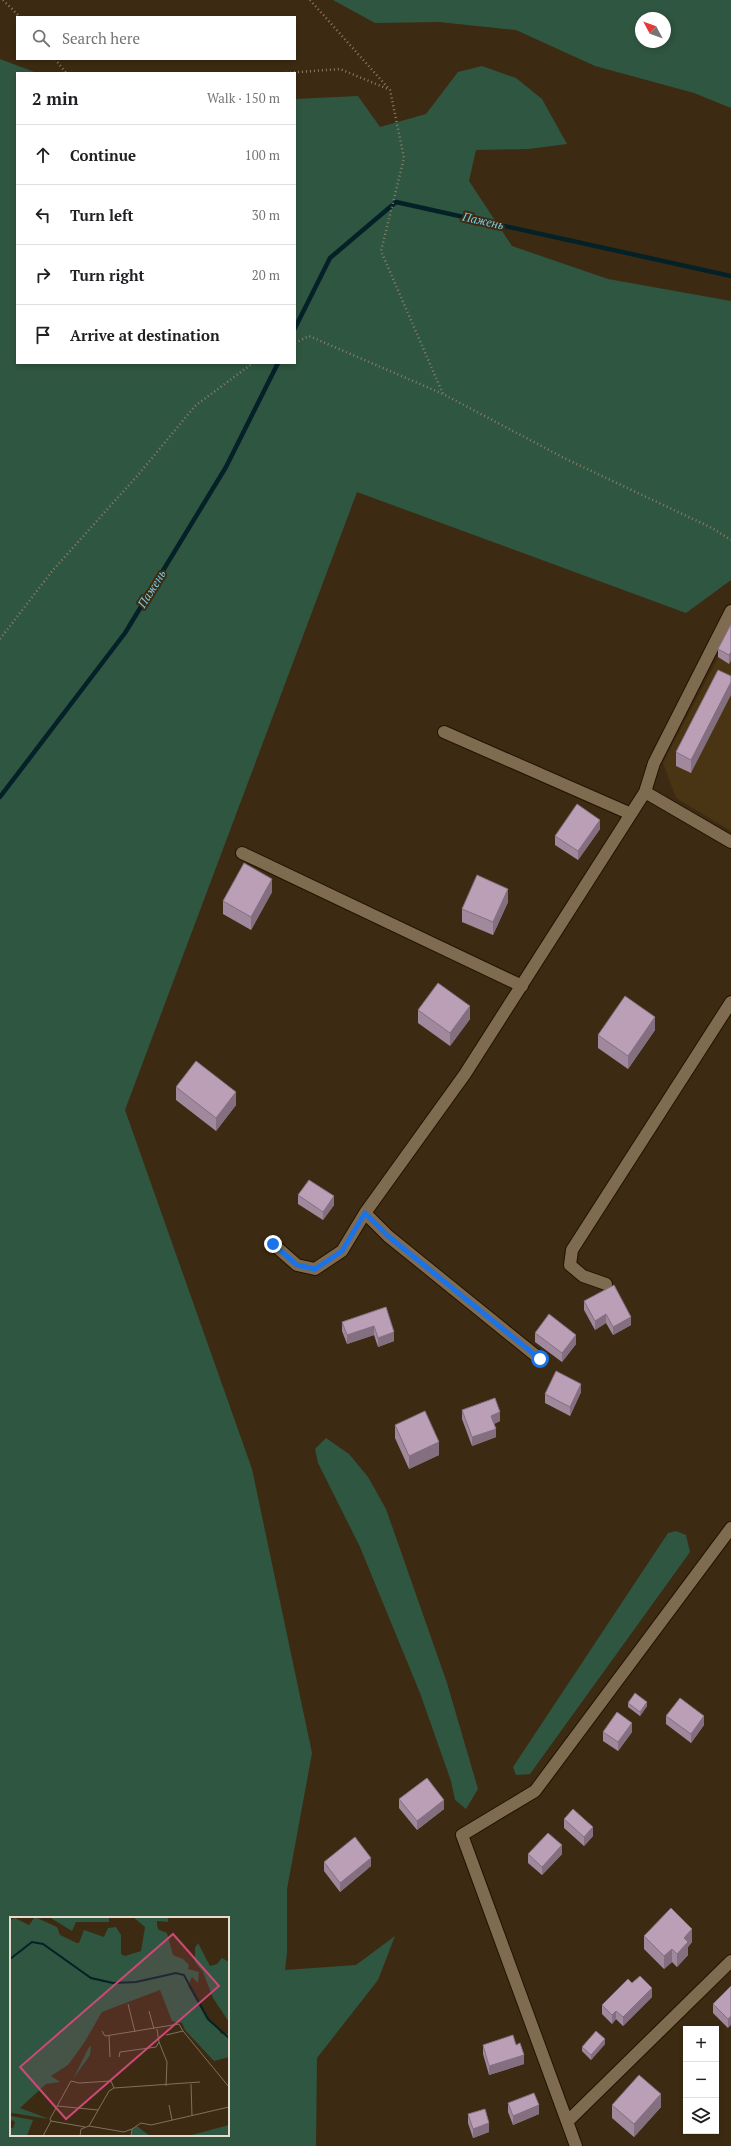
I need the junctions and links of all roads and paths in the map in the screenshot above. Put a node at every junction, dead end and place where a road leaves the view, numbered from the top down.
1 (3, 0) edge
2 (310, 0) edge
3 (19, 16) edge
4 (56, 60) edge
5 (65, 72) edge
6 (296, 72) edge
7 (390, 90) junction
8 (296, 342) edge
9 (252, 364) edge
10 (443, 394) junction
11 (731, 540) edge
12 (731, 611) edge
13 (0, 639) edge
14 (444, 732) dead end
15 (645, 792) junction
16 (631, 814) junction
17 (731, 842) edge
18 (242, 853) dead end
19 (522, 986) junction
20 (731, 1002) edge
21 (365, 1213) junction
22 (273, 1244) dead end
23 (606, 1284) dead end
24 (540, 1359) dead end
25 (731, 1528) edge
26 (731, 1961) edge
27 (568, 2122) junction
28 (576, 2146) edge

1 - 3 path
2 - 7 path
4 - 5 path
6 - 7 path
7 - 10 path
8 - 10 path
9 - 13 path
10 - 11 path
12 - 15 street
14 - 16 street
15 - 16 street
15 - 17 street
16 - 19 street
18 - 19 street
19 - 21 street
20 - 23 street
21 - 22 street
21 - 24 street
25 - 27 street
26 - 27 street
27 - 28 street

